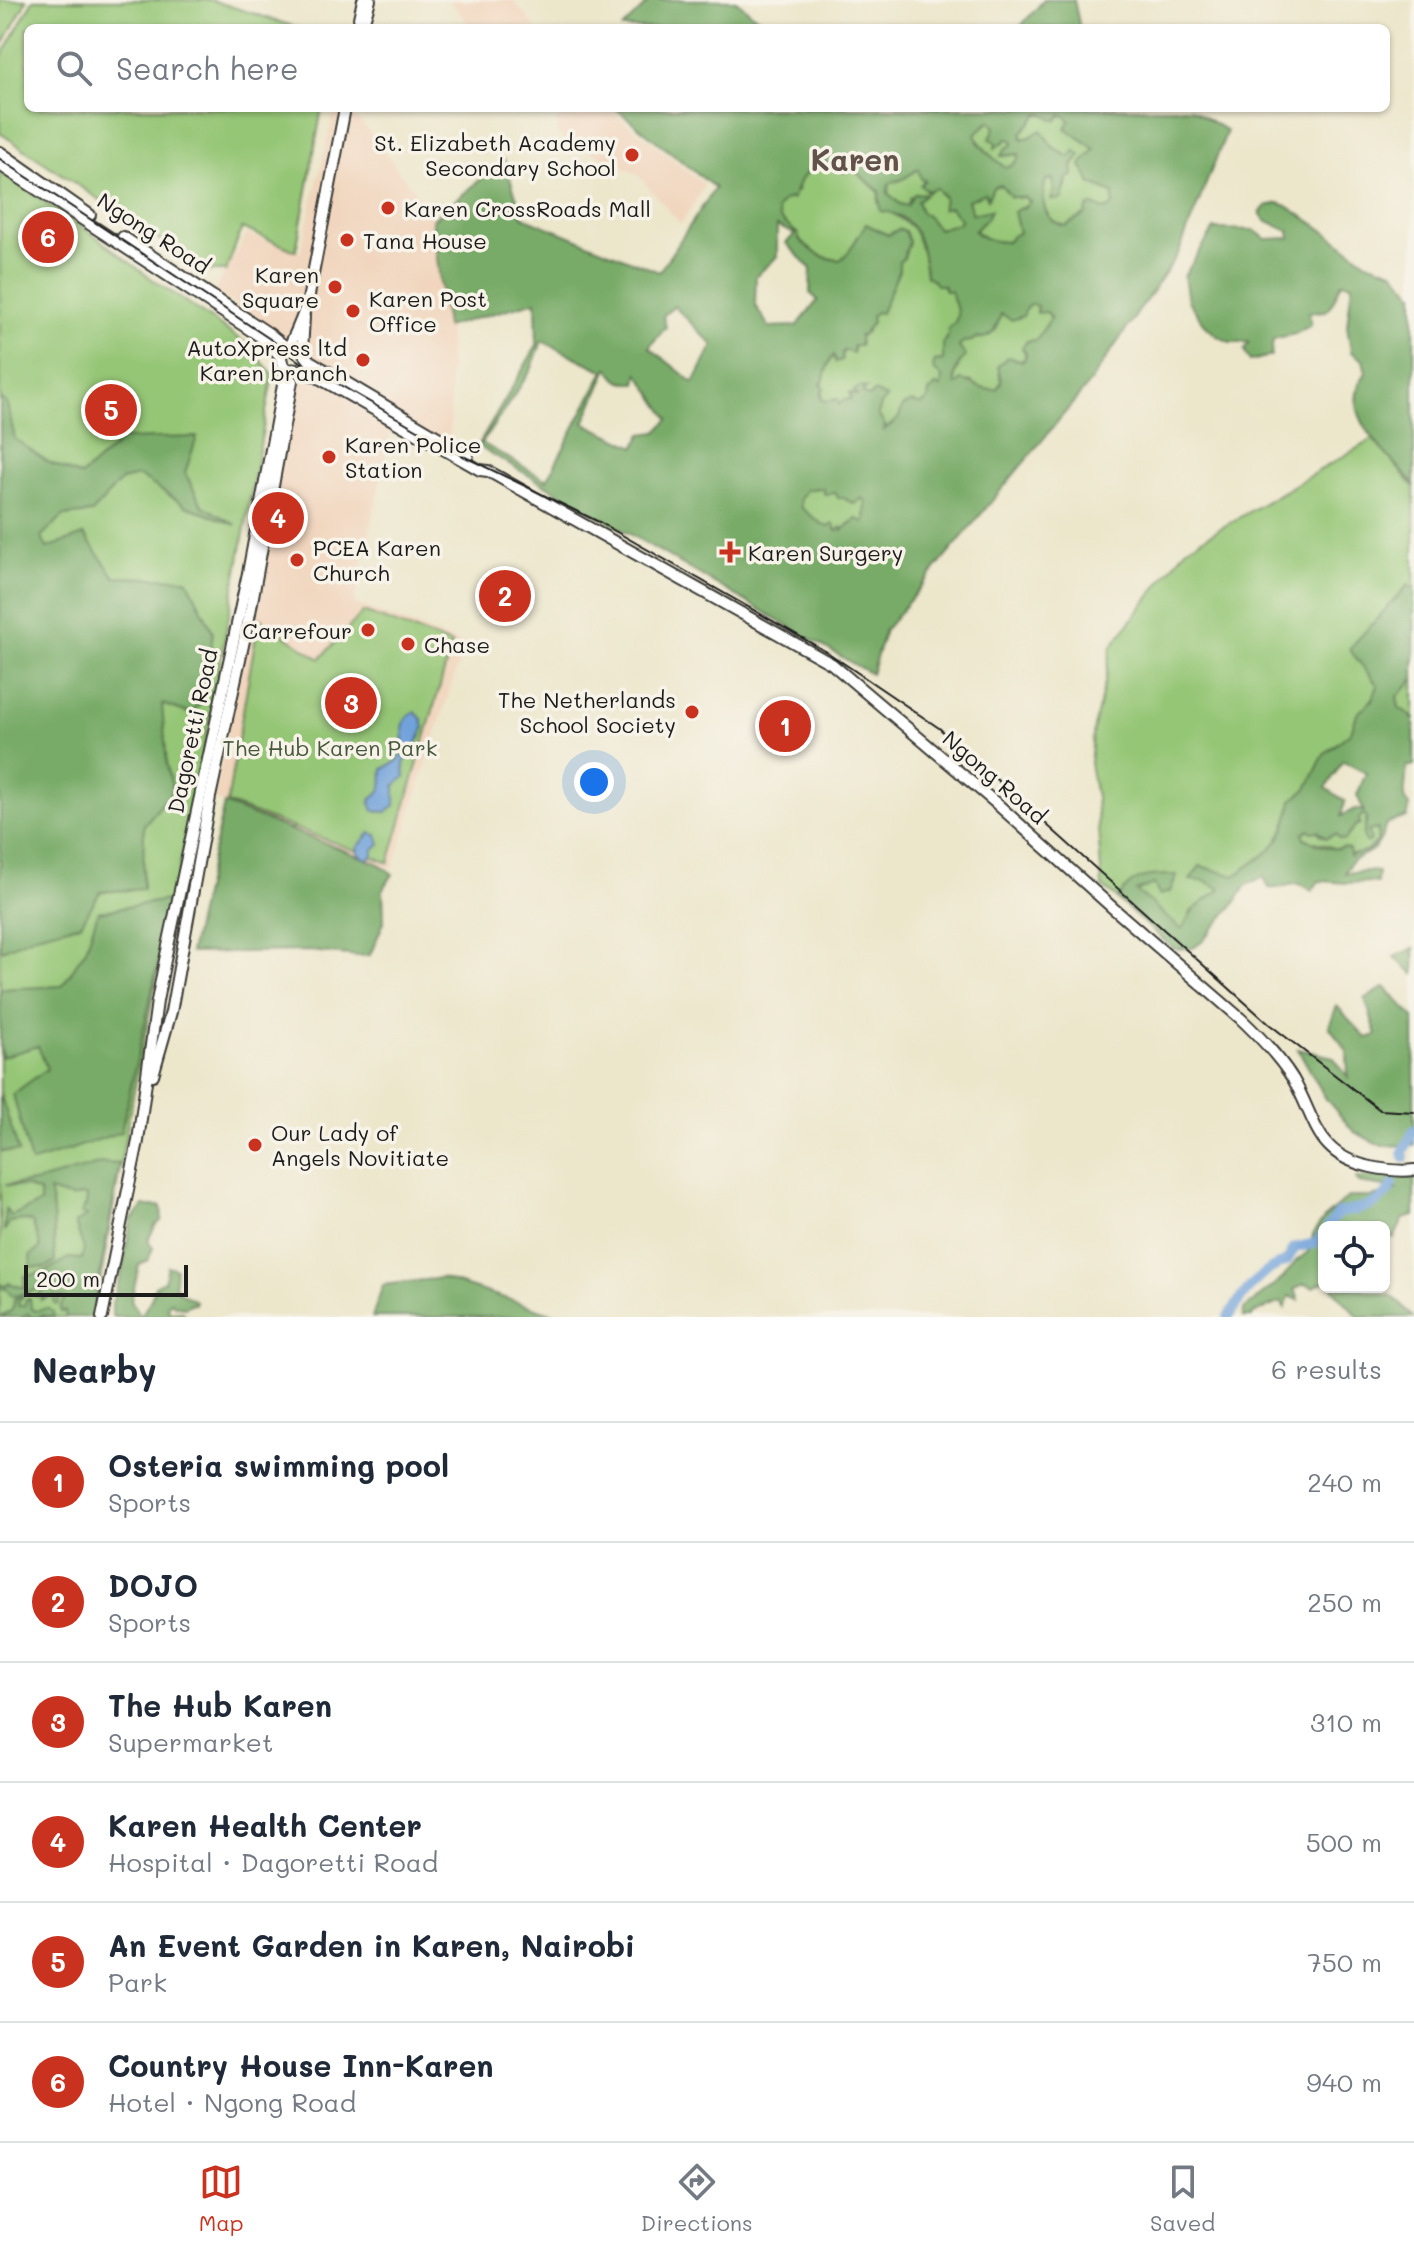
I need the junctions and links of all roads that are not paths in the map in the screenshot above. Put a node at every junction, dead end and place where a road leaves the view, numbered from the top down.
1 (363, 0) edge
2 (370, 0) edge
3 (360, 24) edge
4 (361, 24) edge
5 (344, 112) edge
6 (0, 152) edge
7 (0, 165) edge
8 (304, 317) junction
9 (286, 351) junction
10 (303, 354) junction
11 (293, 370) junction
12 (424, 432) junction
13 (157, 1001) junction
14 (172, 1005) junction
15 (145, 1103) junction
16 (1414, 1170) edge
17 (102, 1317) edge

1 - 3 main road
2 - 4 main road
5 - 8 main road
6 - 9 main road, Ngong Road
7 - 9 main road, Ngong Road
8 - 9 main road
8 - 10 main road
9 - 10 main road
9 - 11 main road
10 - 11 main road
10 - 12 main road, Ngong Road
11 - 12 main road, Ngong Road
11 - 13 main road, Dagoretti Road
11 - 14 main road, Dagoretti Road
12 - 16 main road, Ngong Road
13 - 14 main road
13 - 15 main road, Dagoretti Road
14 - 15 main road, Dagoretti Road
15 - 17 main road, Dagoretti Road

